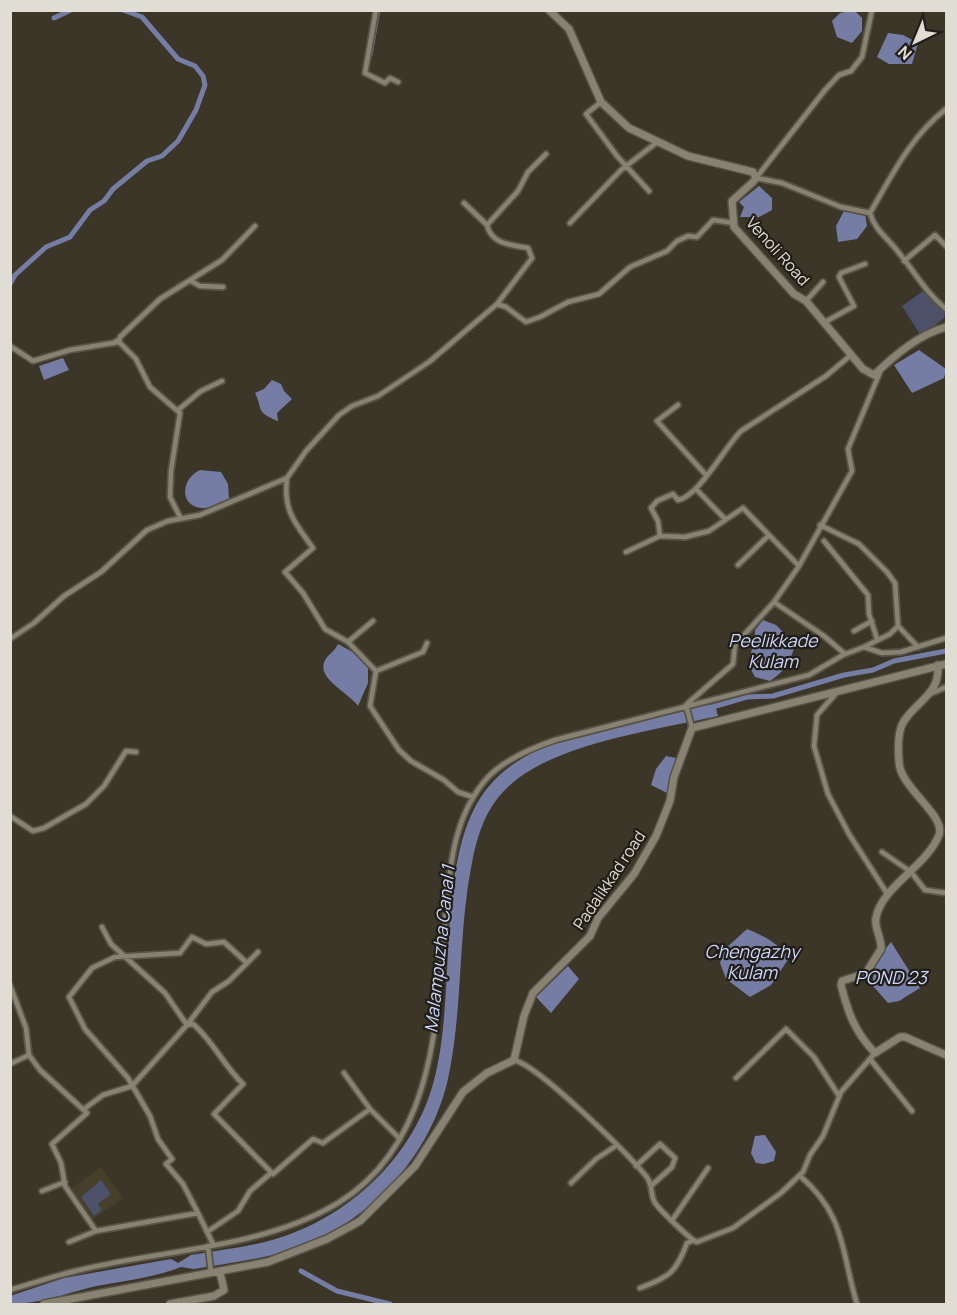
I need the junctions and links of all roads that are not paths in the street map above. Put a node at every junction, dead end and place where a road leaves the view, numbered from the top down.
1 (376, 10) edge
2 (549, 10) edge
3 (872, 10) edge
4 (398, 82) dead end
5 (601, 102) junction
6 (946, 109) edge
7 (656, 143) junction
8 (546, 154) dead end
9 (627, 166) junction
10 (756, 178) junction
11 (649, 191) dead end
12 (464, 203) dead end
13 (870, 213) junction
14 (570, 223) dead end
15 (734, 223) junction
16 (486, 225) junction
17 (255, 226) dead end
18 (946, 246) edge
19 (904, 261) junction
20 (865, 264) dead end
21 (191, 281) junction
22 (823, 282) dead end
23 (223, 287) dead end
24 (806, 301) junction
25 (497, 304) junction
26 (946, 309) edge
27 (825, 322) junction
28 (946, 327) edge
29 (119, 339) junction
30 (10, 346) edge
31 (851, 355) junction
32 (880, 369) junction
33 (222, 381) dead end
34 (678, 405) dead end
35 (180, 413) junction
36 (706, 475) junction
37 (287, 478) junction
38 (696, 489) junction
39 (180, 517) junction
40 (725, 519) junction
41 (820, 525) junction
42 (660, 536) junction
43 (768, 536) junction
44 (824, 541) dead end
45 (626, 552) dead end
46 (738, 565) dead end
47 (800, 566) junction
48 (774, 602) junction
49 (373, 621) dead end
50 (872, 621) junction
51 (898, 626) junction
52 (854, 631) dead end
53 (946, 638) edge
54 (10, 639) edge
55 (877, 639) junction
56 (348, 642) junction
57 (427, 643) dead end
58 (864, 647) junction
59 (918, 647) junction
60 (845, 654) junction
61 (946, 664) edge
62 (938, 665) junction
63 (376, 671) junction
64 (946, 687) edge
65 (838, 691) junction
66 (930, 694) junction
67 (686, 705) junction
68 (692, 728) junction
69 (136, 752) dead end
70 (473, 797) junction
71 (10, 816) edge
72 (882, 852) dead end
73 (911, 872) junction
74 (946, 893) edge
75 (888, 894) junction
76 (102, 927) dead end
77 (258, 952) dead end
78 (123, 956) junction
79 (247, 963) junction
80 (10, 985) edge
81 (187, 1025) junction
82 (29, 1055) junction
83 (946, 1055) edge
84 (873, 1056) junction
85 (514, 1060) junction
86 (10, 1064) edge
87 (344, 1073) dead end
88 (736, 1078) dead end
89 (132, 1086) junction
90 (839, 1096) junction
91 (84, 1109) junction
92 (370, 1109) junction
93 (912, 1111) dead end
94 (400, 1139) junction
95 (617, 1145) junction
96 (636, 1166) junction
97 (708, 1168) dead end
98 (271, 1173) junction
99 (800, 1176) junction
100 (64, 1182) junction
101 (571, 1183) dead end
102 (652, 1185) junction
103 (42, 1191) dead end
104 (198, 1212) junction
105 (673, 1219) junction
106 (96, 1231) junction
107 (207, 1232) junction
108 (692, 1241) junction
109 (69, 1242) dead end
110 (210, 1245) junction
111 (211, 1272) junction
112 (220, 1272) junction
113 (640, 1288) dead end
114 (10, 1290) edge
115 (214, 1296) junction
116 (44, 1305) edge
117 (170, 1305) edge
118 (216, 1305) edge
119 (857, 1305) edge

1 - 4 street
2 - 5 street
3 - 10 street
5 - 7 street
5 - 9 street
6 - 13 street
7 - 9 street
7 - 10 street
8 - 16 street
9 - 11 street
9 - 14 street
10 - 13 street
10 - 15 street, Venoli Road
12 - 16 street
13 - 19 street
15 - 24 street, Venoli Road
15 - 25 street
16 - 25 street
17 - 21 street
18 - 19 street
19 - 26 street
20 - 27 street
21 - 23 street
21 - 29 street
22 - 24 street
24 - 27 street, Venoli Road
25 - 37 street
27 - 31 street, Venoli Road
28 - 32 street
29 - 30 street
29 - 35 street
31 - 32 street, Venoli Road
31 - 36 street
32 - 41 street
33 - 35 street
34 - 36 street
35 - 39 street
36 - 38 street
37 - 39 street
37 - 56 street
38 - 40 street
38 - 42 street
39 - 54 street
40 - 42 street
40 - 43 street
41 - 47 street
41 - 51 street
42 - 45 street
43 - 46 street
43 - 47 street
44 - 50 street
47 - 48 street
48 - 60 street
48 - 67 street
49 - 56 street
50 - 52 street
50 - 55 street
51 - 55 street
51 - 59 street
53 - 59 street
55 - 58 street
56 - 63 street
57 - 63 street
58 - 59 street
58 - 60 street
60 - 67 street
61 - 62 street
62 - 65 street
62 - 66 street
63 - 70 street
64 - 66 street
65 - 68 street
65 - 75 street
66 - 73 street
67 - 68 street
67 - 70 street
68 - 85 street, Padalikkad road
69 - 71 street
70 - 94 street
72 - 73 street
73 - 74 street
73 - 75 street
75 - 84 street
76 - 78 street
77 - 79 street
78 - 79 street
78 - 81 street
78 - 89 street
79 - 81 street
80 - 82 street
81 - 89 street
81 - 98 street
82 - 86 street
82 - 91 street
83 - 84 street
84 - 90 street
84 - 93 street
85 - 95 street
85 - 112 street
87 - 92 street
88 - 90 street
89 - 91 street
89 - 104 street
90 - 99 street
91 - 100 street
92 - 94 street
92 - 98 street
94 - 110 street
95 - 96 street
95 - 101 street
96 - 102 street
96 - 102 street
97 - 105 street
98 - 107 street
99 - 108 street
99 - 119 street
100 - 103 street
100 - 106 street
102 - 105 street
104 - 106 street
104 - 107 street
105 - 108 street
106 - 109 street
107 - 110 street
108 - 113 street
110 - 111 street
110 - 114 street
111 - 112 street
111 - 116 street
112 - 115 street
115 - 117 street
115 - 118 street

